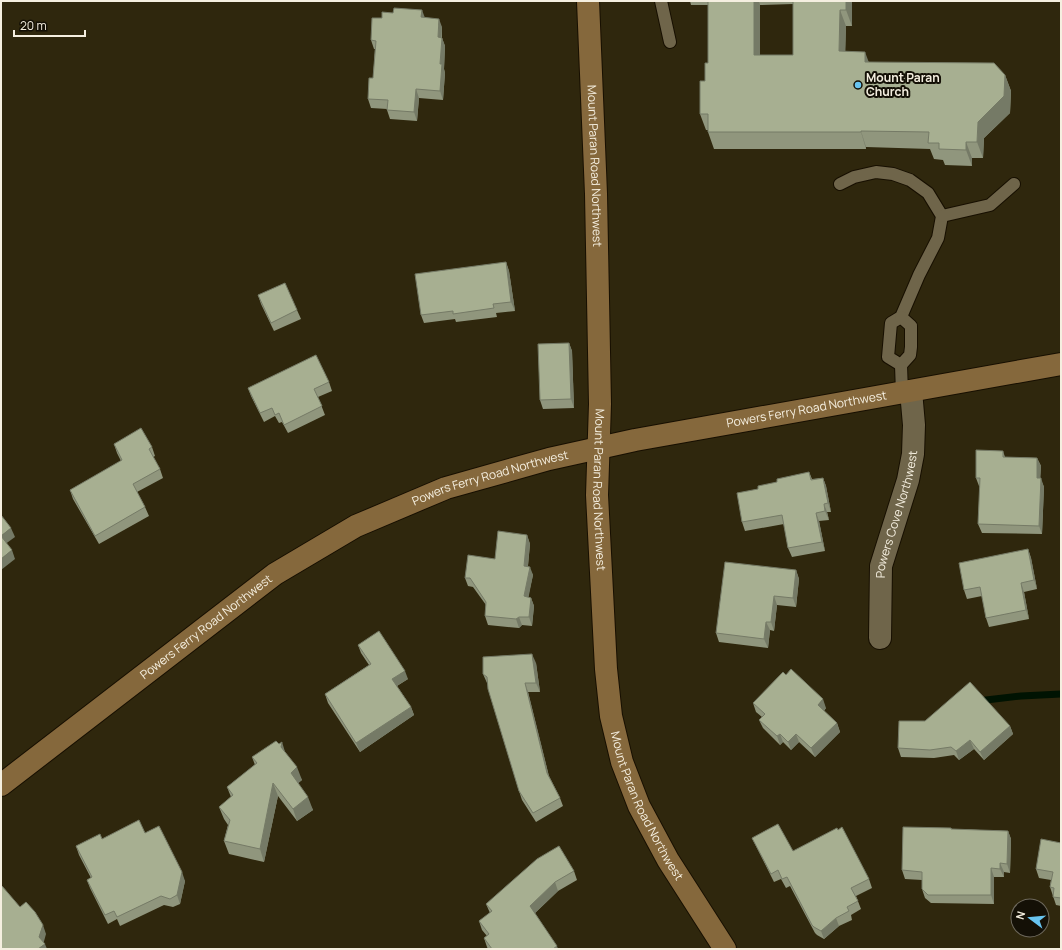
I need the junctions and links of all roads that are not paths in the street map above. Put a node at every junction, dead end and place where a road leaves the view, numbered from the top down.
1 (588, 1) edge
2 (661, 1) edge
3 (670, 42) dead end
4 (840, 184) dead end
5 (1014, 184) dead end
6 (942, 216) junction
7 (901, 316) junction
8 (1061, 364) edge
9 (901, 365) junction
10 (906, 392) junction
11 (599, 448) junction
12 (880, 638) dead end
13 (1, 785) edge
14 (725, 949) edge

1 - 11 street, Mount Paran Road Northwest
2 - 3 lane
4 - 6 lane
5 - 6 lane
6 - 7 lane
7 - 9 lane
7 - 9 lane
8 - 10 street, Powers Ferry Road Northwest
9 - 10 lane
10 - 11 street, Powers Ferry Road Northwest
10 - 12 street, Powers Cove Northwest
11 - 13 street, Powers Ferry Road Northwest
11 - 14 street, Mount Paran Road Northwest

